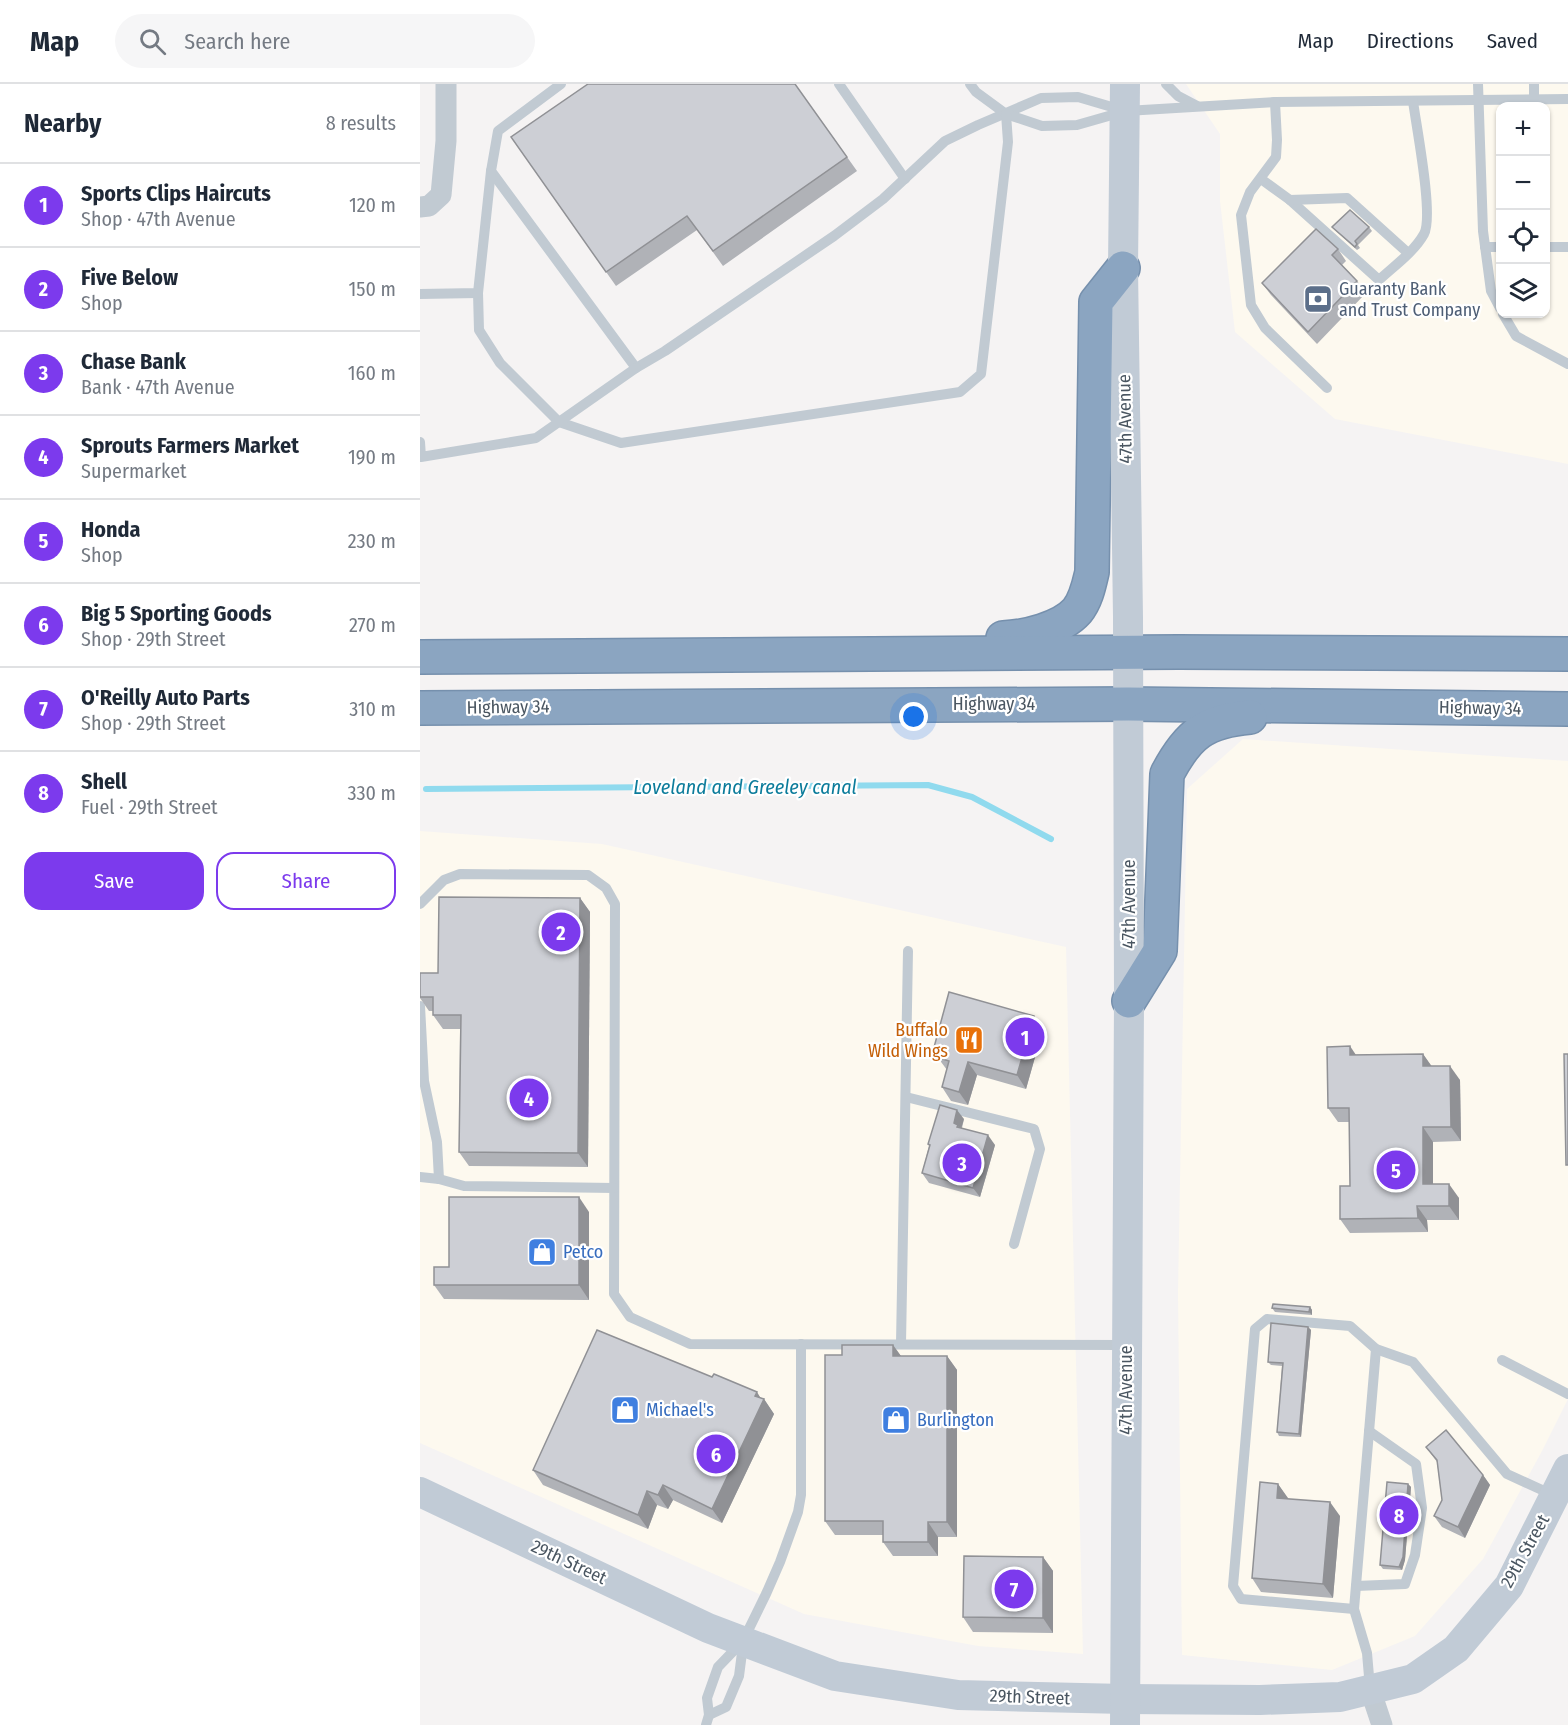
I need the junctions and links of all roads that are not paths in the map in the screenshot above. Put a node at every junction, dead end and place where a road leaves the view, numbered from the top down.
1 (446, 84) edge
2 (561, 84) edge
3 (839, 84) edge
4 (970, 84) edge
5 (1166, 84) edge
6 (1478, 84) edge
7 (1534, 84) edge
8 (1126, 97) edge
9 (1568, 99) edge
10 (1478, 100) junction
11 (1413, 101) junction
12 (1275, 102) junction
13 (1515, 102) edge
14 (1534, 102) edge
15 (1542, 102) edge
16 (1197, 106) junction
17 (1006, 114) junction
18 (491, 171) junction
19 (905, 179) junction
20 (1261, 179) junction
21 (1290, 200) junction
22 (424, 206) edge
23 (1485, 246) junction
24 (1496, 247) edge
25 (1550, 247) edge
26 (1568, 247) edge
27 (1408, 253) junction
28 (1123, 268) junction
29 (478, 293) junction
30 (420, 294) edge
31 (1496, 300) edge
32 (1505, 318) edge
33 (1568, 364) edge
34 (636, 368) junction
35 (1327, 388) dead end
36 (559, 422) junction
37 (420, 442) edge
38 (421, 457) edge
39 (1128, 652) junction
40 (741, 654) junction
41 (1568, 654) edge
42 (420, 657) edge
43 (1128, 704) junction
44 (1419, 707) junction
45 (420, 708) edge
46 (1568, 709) edge
47 (420, 904) edge
48 (908, 951) dead end
49 (1129, 1001) junction
50 (420, 1006) edge
51 (906, 1097) junction
52 (420, 1178) edge
53 (439, 1179) junction
54 (614, 1188) junction
55 (1014, 1244) dead end
56 (801, 1344) junction
57 (900, 1344) junction
58 (1127, 1345) junction
59 (1376, 1349) junction
60 (1502, 1360) dead end
61 (1568, 1394) edge
62 (1369, 1431) junction
63 (1568, 1469) edge
64 (420, 1492) edge
65 (1561, 1501) edge
66 (1356, 1586) junction
67 (1354, 1610) junction
68 (743, 1641) junction
69 (1370, 1689) junction
70 (1125, 1712) edge
71 (708, 1720) edge
72 (1382, 1725) edge

1 - 22 street
2 - 18 lane
3 - 19 lane
4 - 17 lane
5 - 16 lane
6 - 10 lane
7 - 14 lane
8 - 16 lane
8 - 17 lane
8 - 17 lane
8 - 28 main road, 47th Avenue
9 - 15 lane
10 - 11 lane
10 - 13 lane
10 - 23 lane
11 - 12 lane
11 - 27 lane
12 - 16 lane
12 - 20 lane
17 - 19 lane
17 - 36 lane
18 - 29 lane
18 - 34 lane
19 - 34 lane
20 - 21 lane
20 - 35 lane
21 - 27 lane
21 - 27 lane
23 - 24 lane
23 - 31 lane
25 - 26 lane
28 - 39 main road, 47th Avenue
28 - 40 highway
29 - 30 lane
29 - 36 lane
32 - 33 lane
34 - 36 lane
36 - 38 lane
37 - 38 lane
39 - 40 highway
39 - 41 highway
39 - 43 main road, 47th Avenue
40 - 42 highway
43 - 44 highway, Highway 34
43 - 45 highway, Highway 34
43 - 49 main road, 47th Avenue
44 - 46 highway, Highway 34
44 - 49 highway
47 - 54 lane
48 - 51 lane
49 - 58 main road, 47th Avenue
50 - 53 lane
51 - 55 lane
51 - 57 lane
52 - 53 lane
53 - 54 lane
54 - 56 lane
56 - 57 lane
56 - 68 lane
57 - 58 lane
58 - 70 main road, 47th Avenue
59 - 62 lane
59 - 65 lane
59 - 67 lane
60 - 61 lane
62 - 66 lane
62 - 66 lane
63 - 65 main road, 29th Street
64 - 68 main road, 29th Street
65 - 69 main road, 29th Street
66 - 67 lane
67 - 69 lane
68 - 70 main road, 29th Street
68 - 71 lane
68 - 71 lane
69 - 70 main road, 29th Street
69 - 72 street

